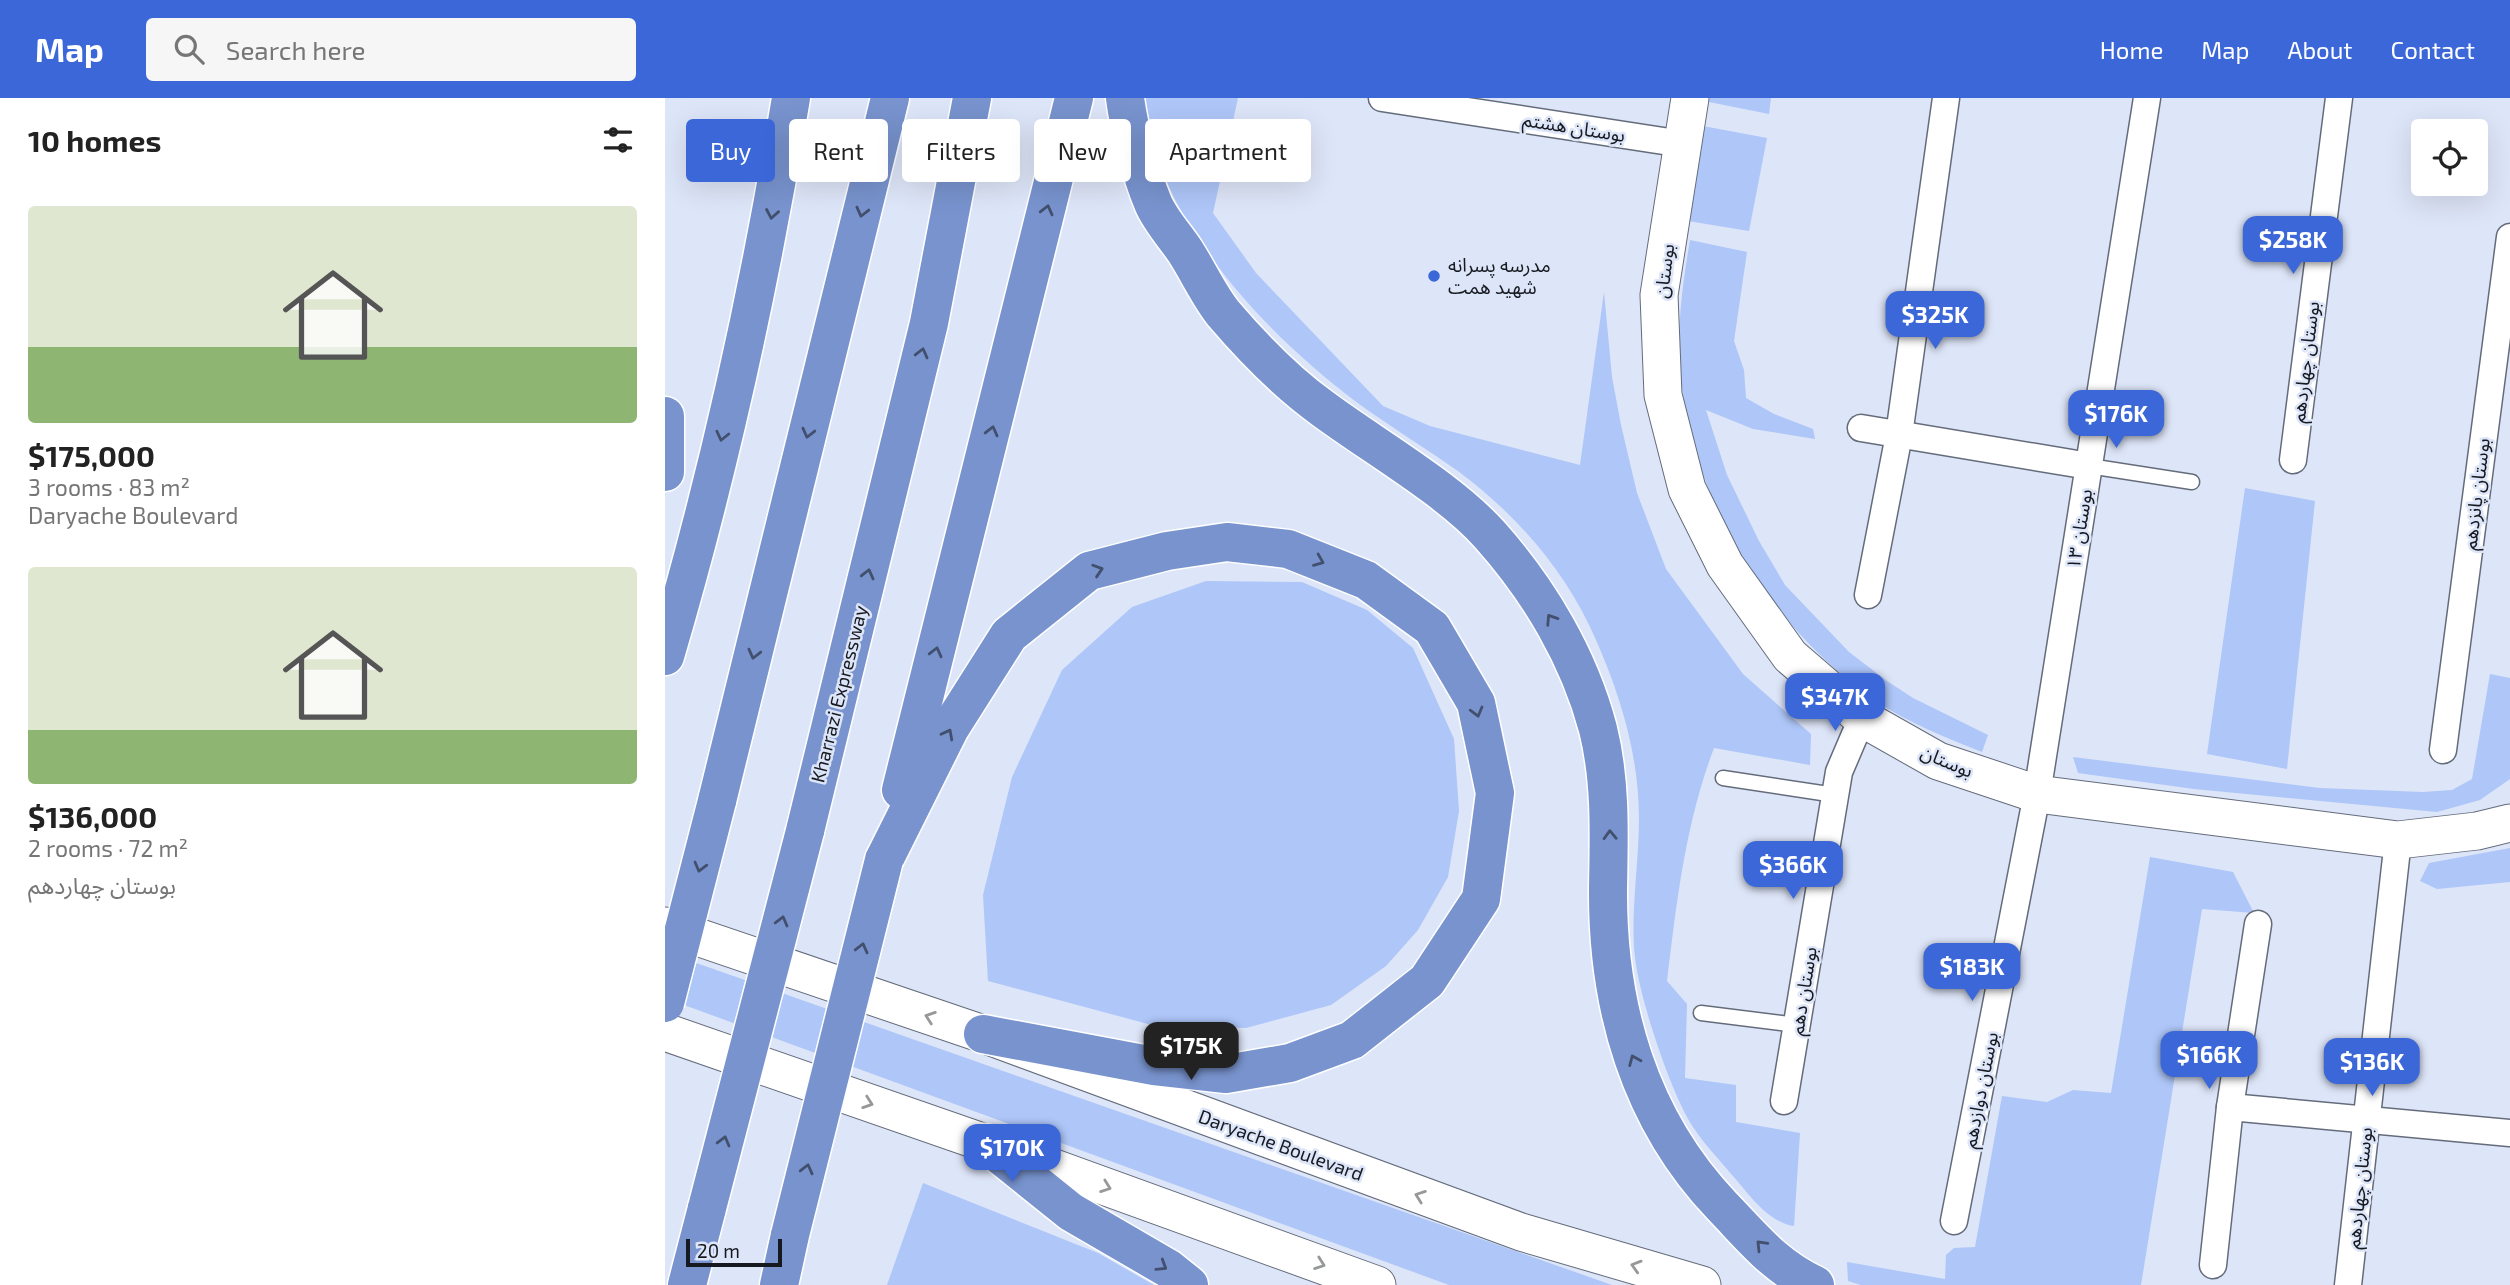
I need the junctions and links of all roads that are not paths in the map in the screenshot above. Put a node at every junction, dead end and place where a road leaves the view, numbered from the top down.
1 (791, 98) edge
2 (890, 98) edge
3 (972, 98) edge
4 (1075, 98) edge
5 (1125, 98) edge
6 (1382, 98) edge
7 (1690, 98) edge
8 (1946, 98) edge
9 (2147, 98) edge
10 (2339, 98) edge
11 (1683, 144) junction
12 (2510, 237) edge
13 (665, 415) edge
14 (1861, 428) dead end
15 (1899, 435) junction
16 (2293, 460) dead end
17 (2089, 466) junction
18 (665, 472) edge
19 (2192, 482) dead end
20 (1868, 595) dead end
21 (665, 656) edge
22 (1862, 718) junction
23 (2442, 750) dead end
24 (1723, 778) dead end
25 (2037, 794) junction
26 (1835, 795) junction
27 (2510, 822) edge
28 (2398, 840) junction
29 (884, 860) junction
30 (2257, 924) dead end
31 (665, 926) edge
32 (665, 1003) edge
33 (1701, 1013) dead end
34 (1797, 1025) junction
35 (665, 1032) edge
36 (982, 1034) junction
37 (1784, 1101) dead end
38 (2230, 1107) junction
39 (2366, 1122) junction
40 (2510, 1133) edge
41 (985, 1143) junction
42 (1954, 1221) dead end
43 (790, 1235) junction
44 (2213, 1265) dead end
45 (687, 1285) edge
46 (779, 1285) edge
47 (789, 1285) edge
48 (1189, 1285) edge
49 (1377, 1285) edge
50 (1702, 1285) edge
51 (1815, 1285) edge
52 (2348, 1285) edge

1 -> 21 highway
2 -> 32 highway, bridge
45 -> 3 highway, Kharrazi Expressway, bridge
29 -> 4 highway
51 -> 5 highway
6 - 11 street, بوستان هشتم
7 - 11 main road, بوستان
8 - 15 street
9 - 17 street, بوستان ۱۳
10 - 16 street, بوستان چهاردهم
11 - 22 main road, بوستان
12 - 23 street, بوستان پانزدهم
13 - 18 highway
14 - 15 street
15 - 17 street
15 - 20 street
17 - 19 lane
17 - 25 street, بوستان ۱۳
22 - 25 main road, بوستان
22 - 26 street, بوستان دهم
24 - 26 lane
25 - 28 main road, بوستان
25 - 42 street, بوستان دوازدهم
26 - 34 street, بوستان دهم
27 - 28 main road, بوستان
28 - 39 street, بوستان چهاردهم
29 -> 36 highway
43 -> 29 highway, bridge
30 - 38 street
36 -> 31 main road, Daryache Boulevard
33 - 34 lane
34 - 37 street, بوستان دهم
35 -> 41 main road
50 -> 36 main road, Daryache Boulevard
38 - 39 street
38 - 44 street
39 - 40 street
39 - 52 street, بوستان چهاردهم
41 -> 48 highway
41 -> 49 main road
43 - 46 highway
43 - 47 highway

